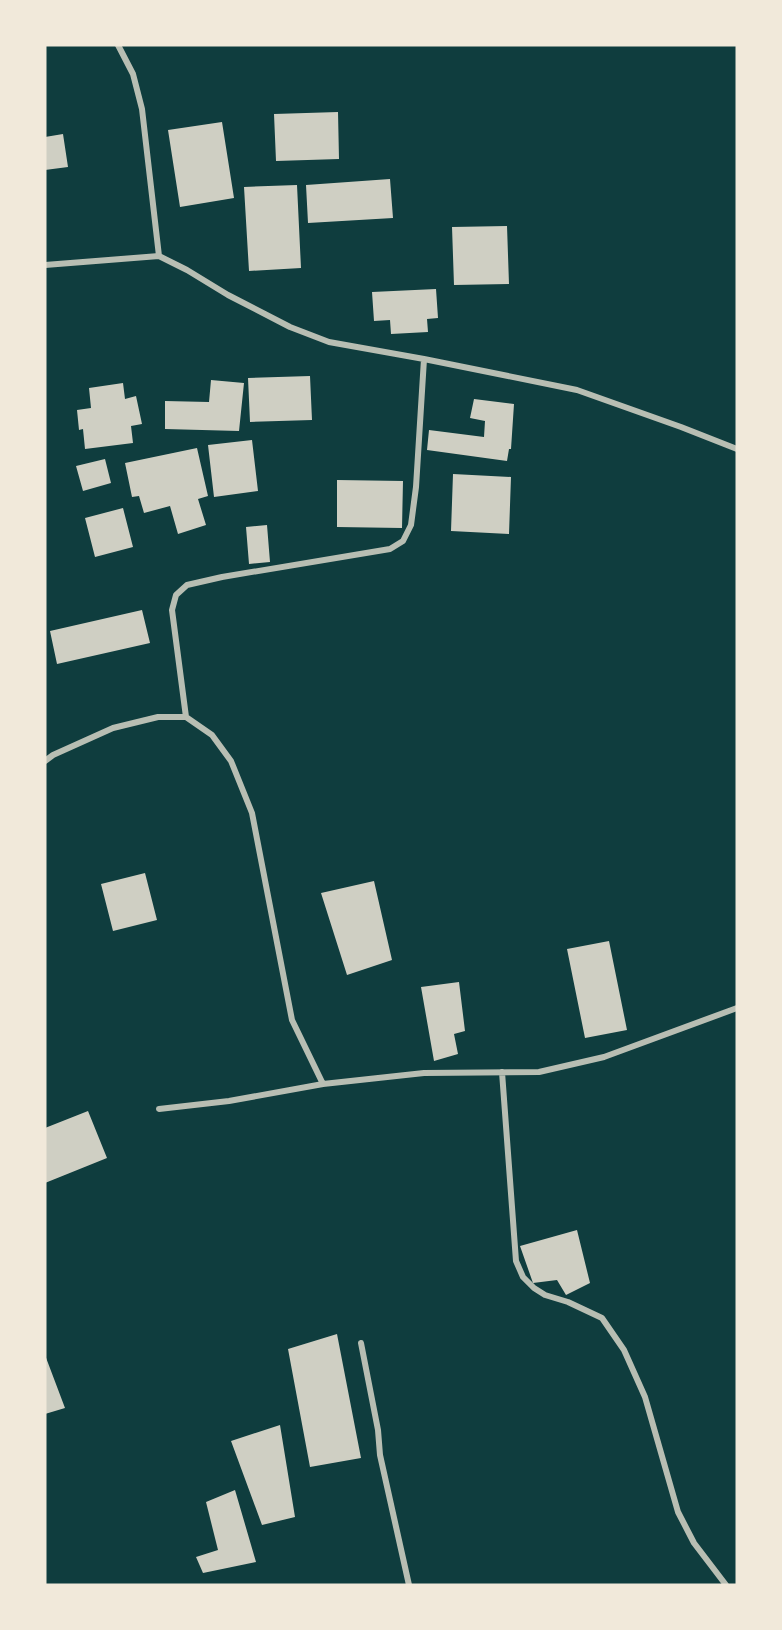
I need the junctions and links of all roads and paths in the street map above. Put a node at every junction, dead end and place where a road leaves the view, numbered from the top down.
1 (118, 45) edge
2 (159, 256) junction
3 (45, 265) edge
4 (424, 359) junction
5 (737, 449) edge
6 (186, 717) junction
7 (45, 760) edge
8 (737, 1008) edge
9 (502, 1072) junction
10 (322, 1084) junction
11 (159, 1109) dead end
12 (361, 1343) dead end
13 (409, 1585) edge
14 (726, 1585) edge

1 - 2 street
2 - 3 street
2 - 4 street
4 - 5 street
4 - 6 street
6 - 7 street
6 - 10 street
8 - 9 street
9 - 10 street
9 - 14 street
10 - 11 street
12 - 13 street

